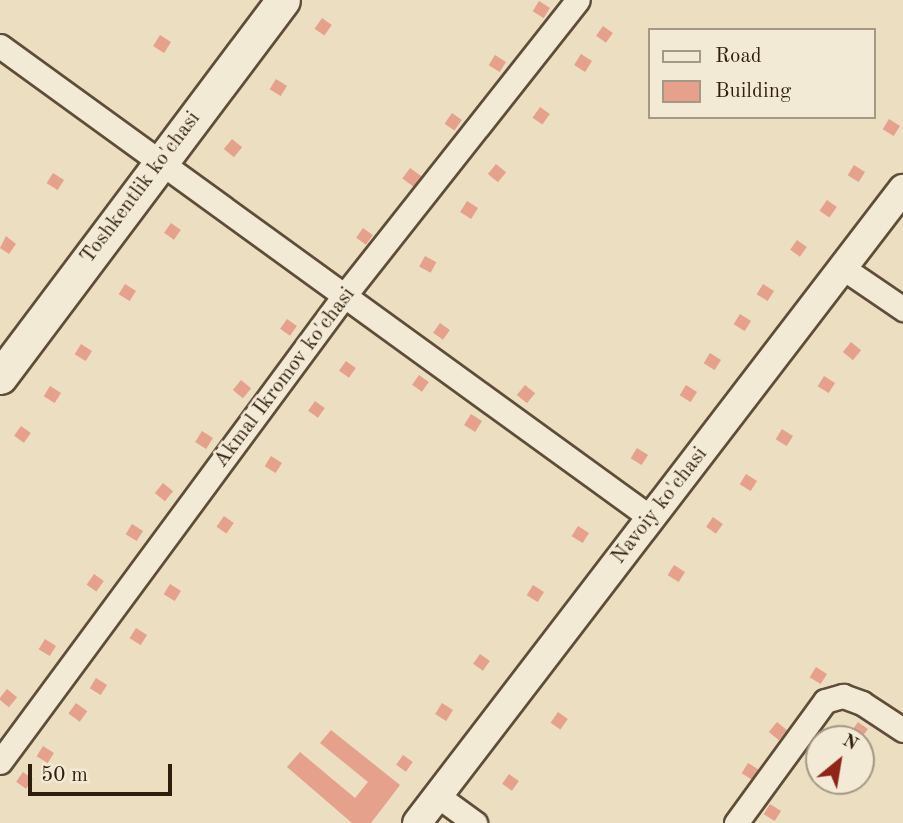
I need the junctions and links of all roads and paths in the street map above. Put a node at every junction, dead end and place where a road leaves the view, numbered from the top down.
1 (284, 0) edge
2 (578, 0) edge
3 (0, 46) edge
4 (159, 162) junction
5 (903, 189) edge
6 (843, 268) junction
7 (344, 296) junction
8 (903, 309) edge
9 (0, 377) edge
10 (651, 518) junction
11 (903, 730) edge
12 (0, 762) edge
13 (438, 796) junction
14 (417, 823) edge
15 (475, 823) edge
16 (736, 823) edge

1 - 4 main road, Toshkentlik ko'chasi
2 - 7 street, Akmal Ikromov ko'chasi
3 - 4 street
4 - 7 street
4 - 9 main road, Toshkentlik ko'chasi
5 - 6 street, Navoiy ko'chasi
6 - 8 street
6 - 10 street, Navoiy ko'chasi
7 - 10 street
7 - 12 street, Akmal Ikromov ko'chasi
10 - 13 street, Navoiy ko'chasi
11 - 16 street
13 - 14 street, Navoiy ko'chasi
13 - 15 street

